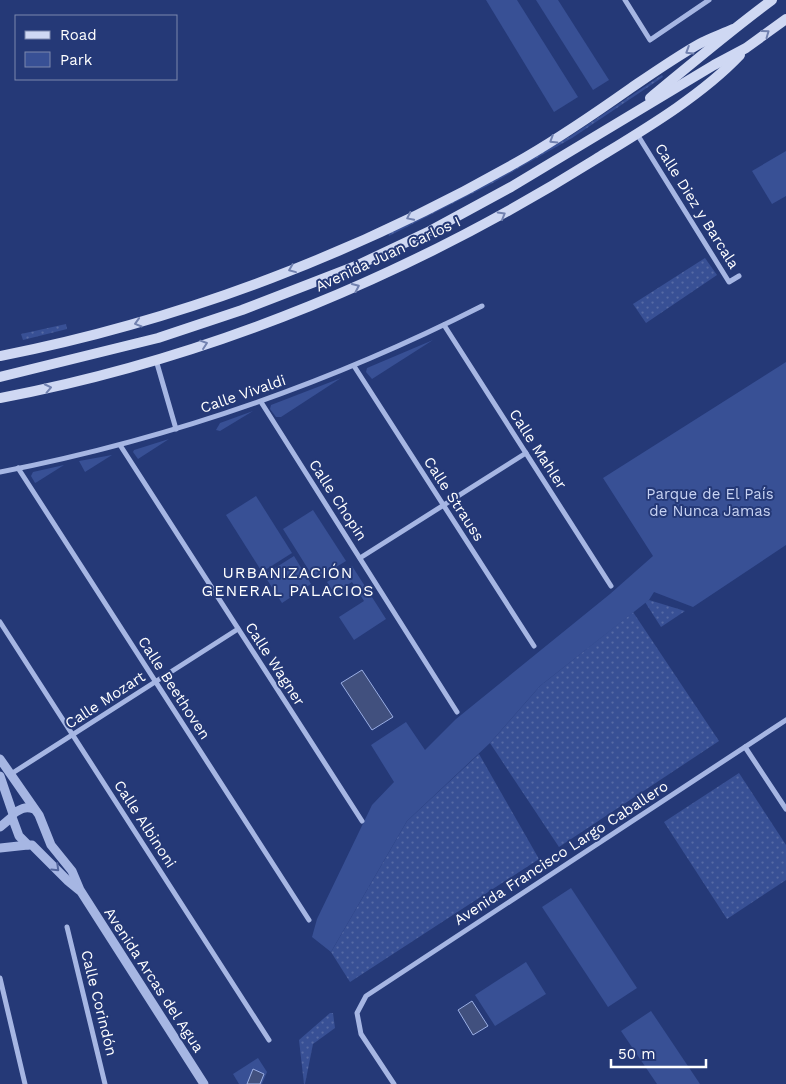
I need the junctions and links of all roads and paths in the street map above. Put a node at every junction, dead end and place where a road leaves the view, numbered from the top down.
1 (625, 0) edge
2 (708, 0) edge
3 (772, 0) edge
4 (786, 18) edge
5 (733, 29) junction
6 (746, 48) junction
7 (620, 122) junction
8 (636, 134) junction
9 (739, 276) dead end
10 (482, 306) dead end
11 (444, 325) junction
12 (0, 356) edge
13 (156, 360) junction
14 (354, 366) junction
15 (0, 377) edge
16 (0, 398) edge
17 (260, 402) junction
18 (176, 429) junction
19 (120, 444) junction
20 (526, 453) junction
21 (18, 468) junction
22 (0, 472) edge
23 (443, 505) junction
24 (360, 558) junction
25 (611, 586) dead end
26 (0, 622) edge
27 (238, 629) junction
28 (534, 646) dead end
29 (155, 682) junction
30 (458, 712) dead end
31 (786, 720) edge
32 (73, 735) junction
33 (745, 747) junction
34 (0, 759) edge
35 (11, 774) junction
36 (0, 776) edge
37 (34, 808) junction
38 (786, 809) edge
39 (12, 815) junction
40 (362, 821) dead end
41 (0, 827) edge
42 (46, 836) junction
43 (30, 845) junction
44 (0, 848) edge
45 (80, 890) junction
46 (310, 920) dead end
47 (67, 927) dead end
48 (0, 978) edge
49 (269, 1040) dead end
50 (25, 1084) edge
51 (106, 1084) edge
52 (204, 1084) edge
53 (394, 1084) edge

1 - 2 street
3 - 5 main road, Avenida Juan Carlos I
6 -> 4 main road, Avenida Juan Carlos I
5 - 7 main road, Avenida Juan Carlos I
5 -> 12 main road, Avenida Juan Carlos I
6 - 7 main road, Avenida Juan Carlos I
6 - 8 main road, Avenida Juan Carlos I
7 - 15 main road, Avenida Juan Carlos I
8 - 9 street, Calle Diez y Barcala
13 -> 8 main road, Avenida Juan Carlos I
10 - 11 street, Calle Vivaldi
11 - 14 street, Calle Vivaldi
11 - 20 street, Calle Mahler
16 -> 13 main road, Avenida Juan Carlos I
13 - 18 street
14 - 17 street, Calle Vivaldi
14 - 23 street, Calle Strauss
17 - 18 street, Calle Vivaldi
17 - 24 street, Calle Chopin
18 - 19 street, Calle Vivaldi
19 - 21 street, Calle Vivaldi
19 - 27 street, Calle Wagner
20 - 23 street
20 - 25 street, Calle Mahler
21 - 22 street, Calle Vivaldi
21 - 29 street, Calle Beethoven
23 - 24 street
23 - 28 street, Calle Strauss
24 - 30 street, Calle Chopin
26 - 32 street, Calle Albinoni
27 - 29 street, Calle Mozart
27 - 40 street, Calle Wagner
29 - 32 street, Calle Mozart
29 - 46 street, Calle Beethoven
31 - 33 street, Avenida Francisco Largo Caballero
32 - 35 street, Calle Mozart
32 - 49 street, Calle Albinoni
33 - 38 street
33 - 53 street, Avenida Francisco Largo Caballero
34 - 35 street
35 - 37 street
36 - 39 street
37 - 39 street
37 - 42 street
39 - 41 street
39 - 43 street
42 - 43 street
42 - 45 street, Avenida Arcas del Agua
43 - 44 street
43 -> 45 street, Avenida Arcas del Agua
45 - 52 street, Avenida Arcas del Agua
47 - 51 street, Calle Corindón
48 - 50 street

